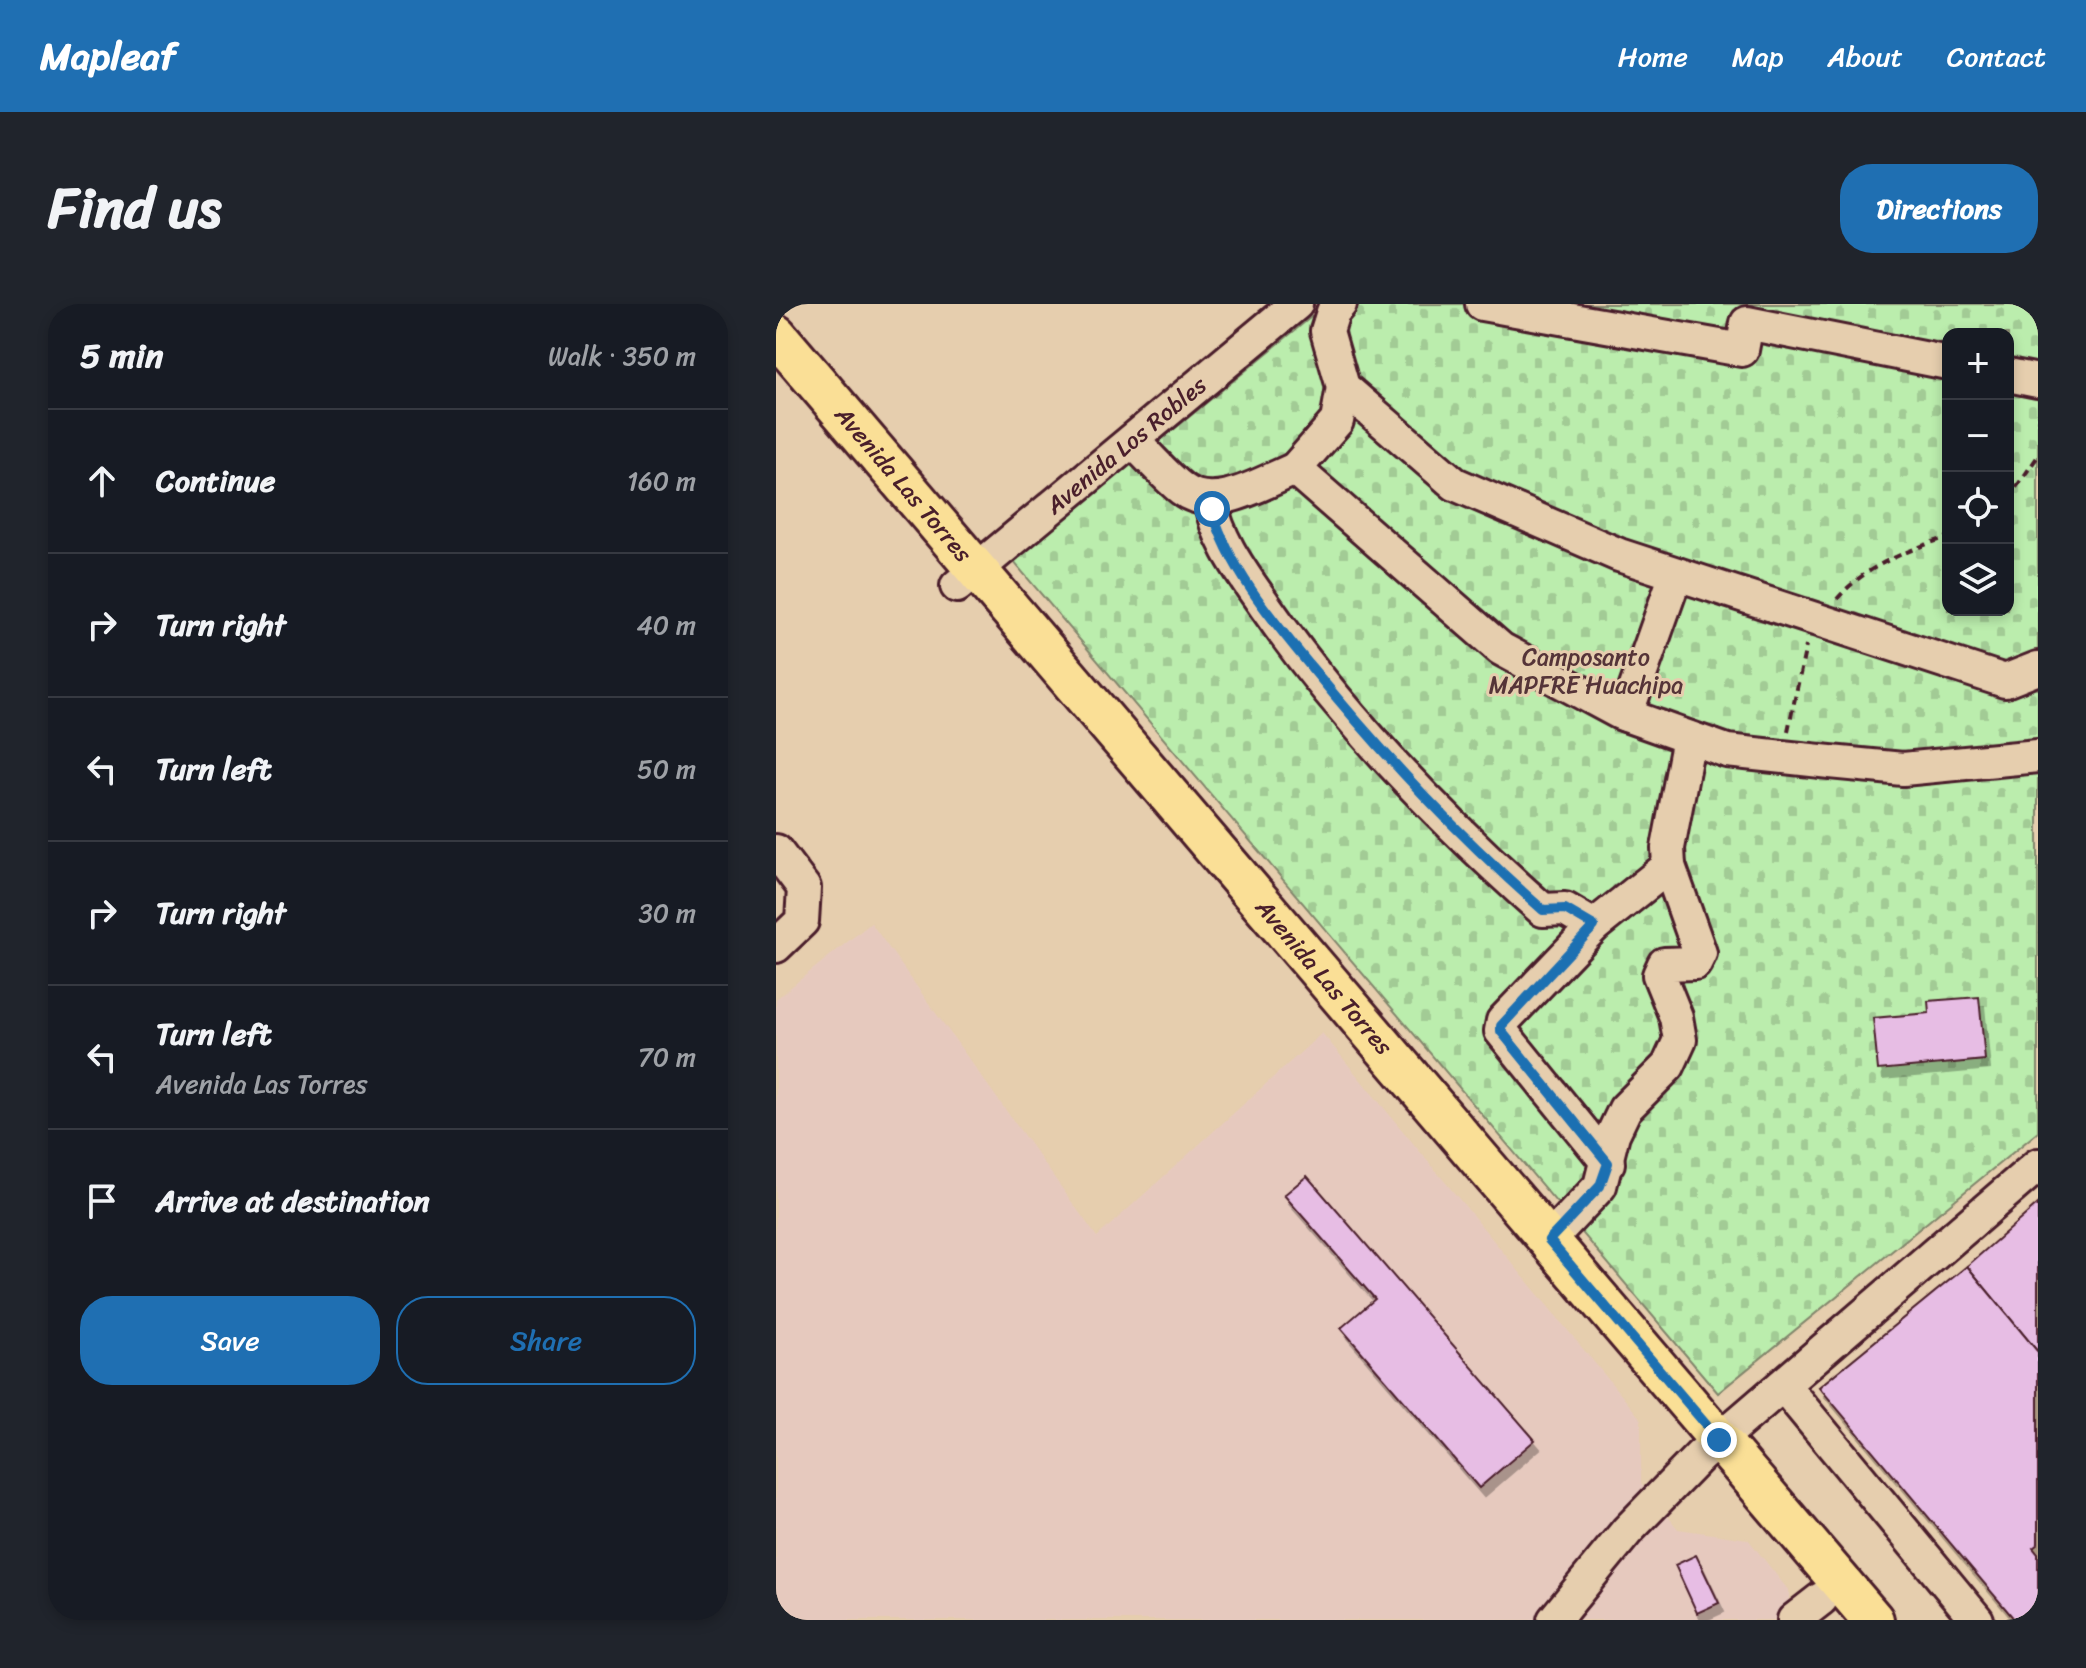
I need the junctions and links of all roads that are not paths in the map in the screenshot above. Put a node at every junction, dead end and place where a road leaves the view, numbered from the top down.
1 (1296, 304) edge
2 (1340, 304) edge
3 (1482, 304) edge
4 (776, 335) edge
5 (1942, 362) edge
6 (776, 375) edge
7 (2014, 376) edge
8 (2038, 381) edge
9 (1343, 387) junction
10 (1132, 441) junction
11 (1295, 469) junction
12 (1210, 499) junction
13 (1676, 574) junction
14 (966, 579) junction
15 (2038, 668) edge
16 (1626, 715) junction
17 (1689, 738) junction
18 (2038, 756) edge
19 (776, 851) edge
20 (1669, 866) junction
21 (1594, 926) junction
22 (778, 941) edge
23 (1608, 1163) junction
24 (2038, 1165) edge
25 (1549, 1240) junction
26 (1783, 1385) junction
27 (1710, 1448) junction
28 (1818, 1613) edge
29 (1558, 1616) edge
30 (1873, 1620) edge
31 (1977, 1620) edge

1 - 10 street, Avenida Los Robles
2 - 9 street
3 - 5 street
4 - 14 main road, Avenida Las Torres
6 - 14 main road, Avenida Las Torres
7 - 8 street
9 - 11 street
9 - 13 street
10 - 12 street
10 - 14 street, Avenida Los Robles
11 - 12 street
11 - 16 street
12 - 21 street
13 - 15 street
13 - 16 street
14 - 25 main road, Avenida Las Torres
14 - 27 main road, Avenida Las Torres
16 - 17 street
17 - 18 street
17 - 20 street
19 - 22 street
20 - 21 street
20 - 23 street
21 - 23 street
23 - 25 street
24 - 26 street
25 - 27 main road, Avenida Las Torres
26 - 27 street
26 - 31 street
27 - 28 main road, Avenida Las Torres
27 - 29 street
27 - 30 main road, Avenida Las Torres

